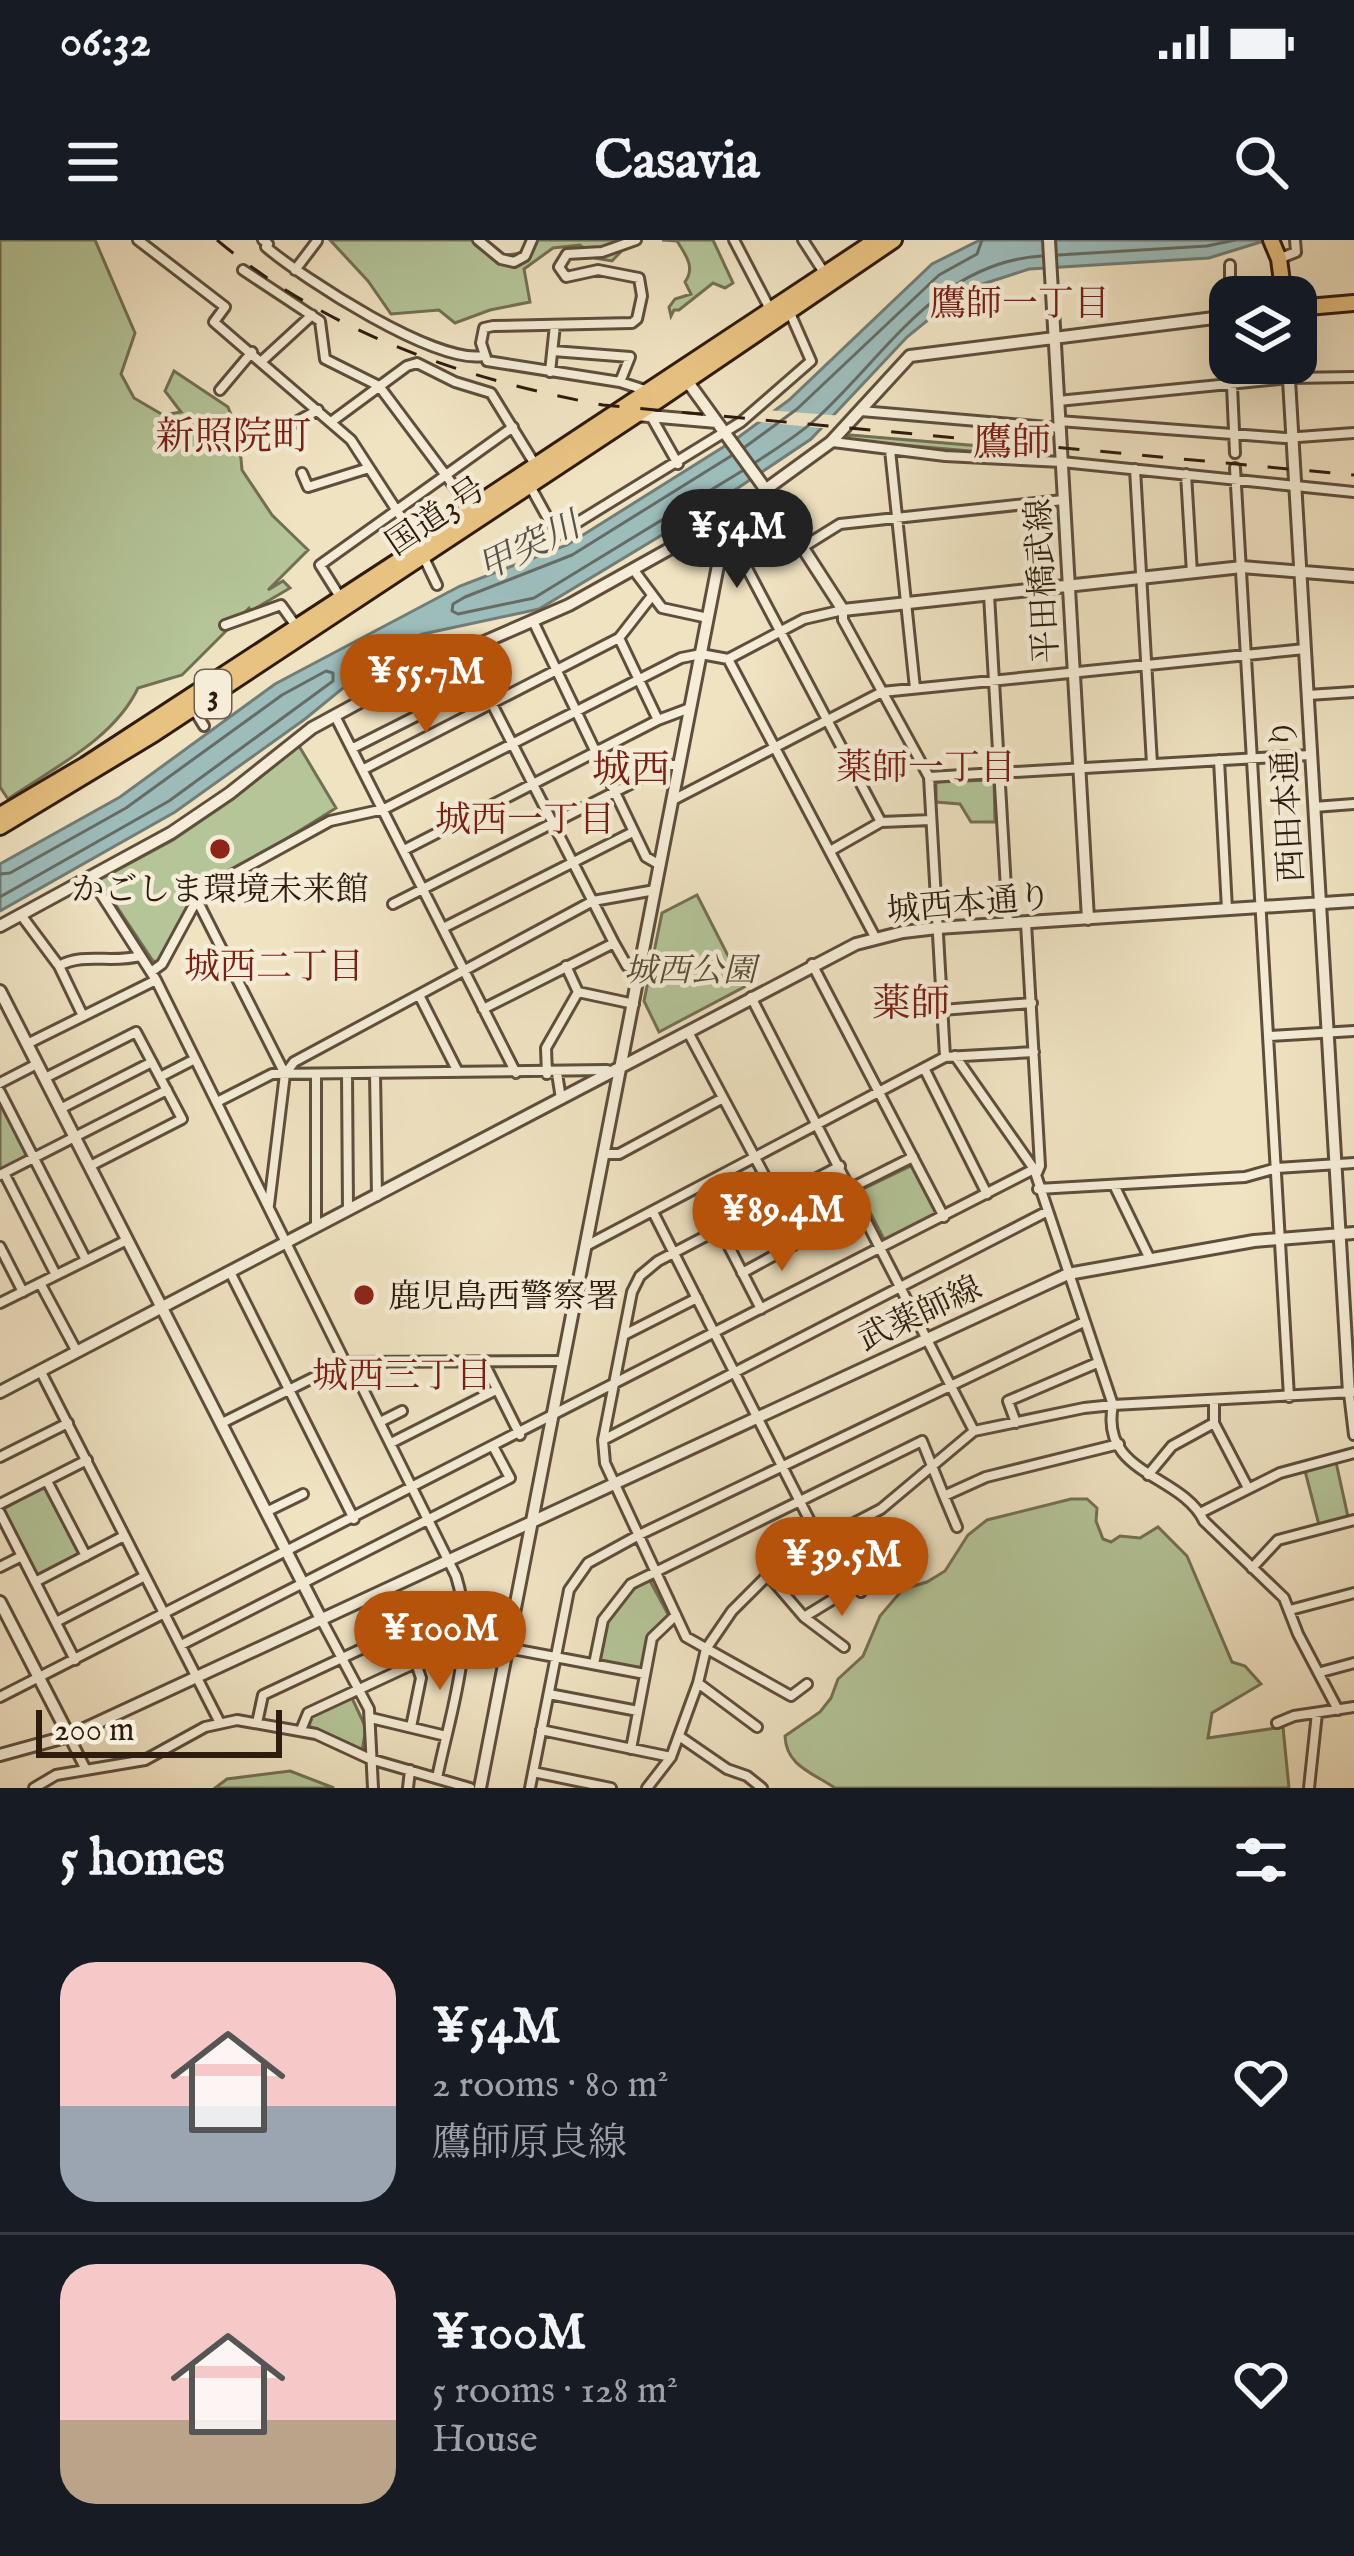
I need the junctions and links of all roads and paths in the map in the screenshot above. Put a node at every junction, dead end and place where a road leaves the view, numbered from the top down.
1 (138, 240) edge
2 (478, 240) edge
3 (532, 240) edge
4 (636, 240) edge
5 (734, 240) edge
6 (803, 240) edge
7 (876, 240) edge
8 (894, 240) edge
9 (1049, 240) edge
10 (1295, 240) edge
11 (267, 241) edge
12 (317, 241) edge
13 (1275, 248) edge
14 (1230, 265) dead end
15 (243, 270) dead end
16 (295, 270) junction
17 (825, 275) junction
18 (1230, 276) edge
19 (1354, 303) edge
20 (1317, 306) edge
21 (771, 311) junction
22 (790, 313) junction
23 (312, 315) junction
24 (1209, 318) edge
25 (555, 325) junction
26 (1055, 337) junction
27 (553, 351) junction
28 (252, 352) junction
29 (483, 356) junction
30 (263, 360) junction
31 (550, 373) junction
32 (684, 375) junction
33 (1354, 376) edge
34 (1317, 377) edge
35 (620, 382) junction
36 (1222, 384) edge
37 (1232, 384) edge
38 (1289, 384) edge
39 (379, 386) junction
40 (220, 390) dead end
41 (656, 395) junction
42 (1058, 400) junction
43 (318, 410) junction
44 (859, 411) junction
45 (644, 416) junction
46 (332, 422) junction
47 (1060, 424) junction
48 (513, 427) junction
49 (722, 430) junction
50 (1236, 433) junction
51 (1354, 433) edge
52 (1293, 438) junction
53 (265, 439) dead end
54 (831, 442) junction
55 (890, 450) junction
56 (1235, 453) dead end
57 (1062, 462) junction
58 (678, 464) junction
59 (536, 467) junction
60 (369, 468) junction
61 (1136, 470) junction
62 (302, 473) dead end
63 (1235, 473) junction
64 (446, 474) junction
65 (1186, 474) junction
66 (530, 484) junction
67 (1294, 484) junction
68 (763, 487) junction
69 (1354, 494) edge
70 (1063, 500) junction
71 (396, 509) junction
72 (471, 509) junction
73 (767, 517) junction
74 (897, 518) junction
75 (785, 520) junction
76 (722, 527) junction
77 (732, 539) junction
78 (803, 548) junction
79 (421, 551) junction
80 (720, 555) junction
81 (1242, 567) junction
82 (633, 569) junction
83 (1300, 572) junction
84 (1192, 573) junction
85 (1354, 576) edge
86 (1142, 579) junction
87 (437, 585) dead end
88 (1068, 586) junction
89 (989, 595) junction
90 (340, 597) junction
91 (651, 597) junction
92 (906, 604) junction
93 (843, 610) junction
94 (708, 618) junction
95 (533, 621) junction
96 (225, 625) dead end
97 (296, 626) junction
98 (780, 631) junction
99 (619, 638) junction
100 (1305, 650) junction
101 (465, 651) junction
102 (1248, 653) junction
103 (701, 654) junction
104 (728, 659) junction
105 (1147, 664) junction
106 (556, 670) junction
107 (1074, 672) junction
108 (638, 680) junction
109 (994, 680) junction
110 (480, 684) junction
111 (915, 688) junction
112 (882, 692) junction
113 (1354, 692) edge
114 (1307, 695) junction
115 (490, 704) junction
116 (193, 708) junction
117 (691, 708) junction
118 (576, 712) junction
119 (335, 715) junction
120 (658, 720) junction
121 (828, 720) junction
122 (204, 726) dead end
123 (511, 745) junction
124 (775, 747) junction
125 (352, 748) junction
126 (596, 752) junction
127 (1310, 755) junction
128 (1254, 758) junction
129 (1219, 760) junction
130 (1152, 764) junction
131 (680, 765) junction
132 (1081, 768) junction
133 (364, 769) junction
134 (999, 772) junction
135 (929, 777) junction
136 (532, 784) junction
137 (615, 792) junction
138 (673, 800) junction
139 (1354, 804) edge
140 (1313, 807) junction
141 (384, 809) junction
142 (0, 815) edge
143 (931, 820) junction
144 (880, 822) junction
145 (552, 824) junction
146 (0, 827) edge
147 (633, 832) junction
148 (404, 850) junction
149 (830, 851) junction
150 (573, 862) junction
151 (661, 866) junction
152 (90, 878) junction
153 (423, 889) junction
154 (656, 890) junction
155 (196, 898) junction
156 (593, 901) junction
157 (1354, 902) edge
158 (1319, 903) junction
159 (393, 904) dead end
160 (1263, 908) junction
161 (1227, 910) junction
162 (21, 915) junction
163 (1088, 920) junction
164 (1027, 923) junction
165 (1009, 924) junction
166 (0, 926) edge
167 (443, 928) junction
168 (937, 928) junction
169 (875, 937) junction
170 (614, 943) junction
171 (141, 956) junction
172 (812, 964) junction
173 (566, 966) junction
174 (58, 967) junction
175 (640, 970) junction
176 (466, 973) junction
177 (153, 976) junction
178 (0, 991) edge
179 (578, 992) junction
180 (420, 997) junction
181 (751, 997) junction
182 (1032, 1003) junction
183 (634, 1004) junction
184 (483, 1009) junction
185 (943, 1010) junction
186 (83, 1016) junction
187 (1354, 1031) edge
188 (688, 1032) junction
189 (1327, 1032) junction
190 (1269, 1036) junction
191 (27, 1044) junction
192 (1034, 1052) junction
193 (950, 1056) junction
194 (195, 1059) junction
195 (152, 1062) junction
196 (38, 1064) junction
197 (621, 1068) junction
198 (924, 1068) junction
199 (458, 1072) junction
200 (376, 1073) junction
201 (516, 1073) junction
202 (285, 1074) junction
203 (316, 1074) junction
204 (346, 1074) junction
205 (552, 1074) junction
206 (160, 1077) junction
207 (45, 1078) junction
208 (0, 1083) edge
209 (167, 1090) junction
210 (0, 1093) edge
211 (879, 1093) junction
212 (723, 1098) junction
213 (561, 1099) junction
214 (218, 1102) junction
215 (60, 1108) junction
216 (818, 1124) junction
217 (75, 1138) junction
218 (604, 1154) junction
219 (913, 1157) junction
220 (34, 1158) junction
221 (754, 1158) junction
222 (1354, 1162) edge
223 (1335, 1164) junction
224 (90, 1166) junction
225 (840, 1166) junction
226 (1277, 1168) junction
227 (1035, 1172) junction
228 (2, 1174) edge
229 (1114, 1185) junction
230 (851, 1187) junction
231 (1038, 1189) junction
232 (988, 1194) junction
233 (377, 1196) junction
234 (777, 1199) junction
235 (269, 1206) junction
236 (861, 1208) junction
237 (348, 1211) junction
238 (652, 1212) junction
239 (1046, 1212) junction
240 (944, 1216) junction
241 (316, 1228) junction
242 (720, 1228) junction
243 (1354, 1233) edge
244 (1339, 1234) junction
245 (1281, 1238) junction
246 (128, 1240) junction
247 (287, 1243) junction
248 (586, 1246) junction
249 (0, 1247) edge
250 (882, 1248) junction
251 (674, 1252) junction
252 (1150, 1259) junction
253 (86, 1260) junction
254 (230, 1273) junction
255 (742, 1273) junction
256 (1068, 1274) junction
257 (56, 1275) junction
258 (40, 1283) junction
259 (902, 1286) junction
260 (23, 1292) junction
261 (697, 1298) junction
262 (0, 1303) edge
263 (164, 1308) junction
264 (760, 1309) junction
265 (1084, 1322) junction
266 (715, 1333) junction
267 (623, 1336) junction
268 (928, 1338) junction
269 (77, 1352) junction
270 (564, 1360) junction
271 (482, 1361) junction
272 (348, 1362) junction
273 (1097, 1364) junction
274 (41, 1372) junction
275 (735, 1372) junction
276 (951, 1382) junction
277 (613, 1386) junction
278 (289, 1390) junction
279 (496, 1390) junction
280 (0, 1392) edge
281 (1351, 1392) edge
282 (1289, 1397) junction
283 (1214, 1400) junction
284 (1113, 1405) junction
285 (402, 1411) dead end
286 (553, 1418) junction
287 (758, 1418) junction
288 (380, 1422) junction
289 (68, 1423) junction
290 (222, 1423) junction
291 (1016, 1423) junction
292 (1214, 1423) junction
293 (974, 1431) junction
294 (520, 1435) junction
295 (1354, 1435) edge
296 (603, 1440) junction
297 (391, 1443) junction
298 (1119, 1444) junction
299 (494, 1448) junction
300 (1354, 1453) edge
301 (0, 1457) edge
302 (87, 1460) junction
303 (782, 1465) junction
304 (933, 1465) junction
305 (1148, 1475) junction
306 (47, 1481) junction
307 (614, 1484) junction
308 (414, 1488) junction
309 (1248, 1488) junction
310 (303, 1494) dead end
311 (944, 1496) junction
312 (800, 1501) junction
313 (0, 1504) edge
314 (266, 1512) junction
315 (0, 1513) edge
316 (1200, 1513) junction
317 (354, 1519) junction
318 (428, 1520) junction
319 (1354, 1520) edge
320 (530, 1521) junction
321 (957, 1527) dead end
322 (639, 1535) junction
323 (124, 1536) junction
324 (820, 1540) junction
325 (287, 1552) junction
326 (22, 1556) junction
327 (86, 1556) junction
328 (448, 1561) junction
329 (0, 1567) edge
330 (1252, 1568) junction
331 (656, 1572) junction
332 (850, 1572) dead end
333 (145, 1576) junction
334 (768, 1576) junction
335 (35, 1582) junction
336 (304, 1584) junction
337 (1354, 1594) edge
338 (464, 1601) junction
339 (0, 1602) edge
340 (1290, 1610) junction
341 (164, 1615) junction
342 (676, 1615) junction
343 (804, 1618) junction
344 (321, 1619) junction
345 (56, 1622) junction
346 (465, 1640) junction
347 (181, 1645) junction
348 (844, 1647) dead end
349 (507, 1648) junction
350 (706, 1649) junction
351 (556, 1657) junction
352 (341, 1658) junction
353 (75, 1660) junction
354 (416, 1663) junction
355 (593, 1664) junction
356 (1354, 1664) edge
357 (1321, 1672) junction
358 (645, 1674) junction
359 (197, 1677) junction
360 (38, 1678) junction
361 (698, 1682) junction
362 (808, 1684) dead end
363 (358, 1690) junction
364 (548, 1694) junction
365 (0, 1697) edge
366 (1354, 1707) edge
367 (1338, 1709) junction
368 (638, 1711) junction
369 (1317, 1712) junction
370 (370, 1718) junction
371 (219, 1721) junction
372 (257, 1723) junction
373 (1277, 1723) dead end
374 (411, 1727) junction
375 (758, 1727) dead end
376 (301, 1730) junction
377 (541, 1730) junction
378 (69, 1736) junction
379 (446, 1736) junction
380 (679, 1736) junction
381 (631, 1749) junction
382 (0, 1755) edge
383 (671, 1757) junction
384 (370, 1759) junction
385 (86, 1770) junction
386 (410, 1770) junction
387 (533, 1772) junction
388 (437, 1778) junction
389 (34, 1788) edge
390 (373, 1788) edge
391 (408, 1788) edge
392 (470, 1788) edge
393 (480, 1788) edge
394 (530, 1788) edge
395 (611, 1788) edge
396 (647, 1788) edge
397 (763, 1788) edge
398 (1310, 1788) edge

1 - 28 street
2 - 3 street
4 - 25 street
5 - 21 street
6 - 17 street
7 - 17 main road, 国道3号 / 3
8 - 22 main road, 国道3号 / 3
9 - 26 street, 平田橋武線
10 - 13 street
11 - 16 street
12 - 16 street
14 - 18 street
15 - 23 street
16 - 29 street
17 - 21 main road, 国道3号 / 3
19 - 20 main road
21 - 32 main road, 国道3号 / 3
22 - 32 main road, 国道3号 / 3
22 - 49 street
23 - 30 street
23 - 39 street
24 - 26 street
25 - 27 street
25 - 29 street
26 - 42 street, 平田橋武線
26 - 44 street
27 - 31 street
27 - 35 street
28 - 30 street
28 - 40 street
29 - 31 street
30 - 43 street
31 - 35 street
32 - 41 main road, 国道3号 / 3
32 - 49 street
33 - 34 street
35 - 41 street
36 - 42 street
37 - 50 street
38 - 52 street, 西田本通り
39 - 46 street
39 - 48 street
39 - 64 street
41 - 45 main road, 国道3号 / 3
41 - 59 main road, 国道3号 / 3
42 - 47 street, 平田橋武線
43 - 46 street
43 - 53 street
44 - 47 street
44 - 54 street
45 - 49 street
45 - 58 street
45 - 66 main road, 国道3号 / 3
46 - 60 street
47 - 50 street
47 - 57 street, 平田橋武線
48 - 59 street
48 - 64 street
49 - 58 street
49 - 68 street
50 - 52 street
50 - 56 street
51 - 52 street
52 - 67 street, 西田本通り
54 - 55 street
54 - 68 street
55 - 57 street
55 - 74 street
57 - 61 street
57 - 70 street, 平田橋武線
58 - 66 street
59 - 72 main road, 国道3号 / 3
60 - 62 street
60 - 71 street
61 - 65 street
61 - 86 street
63 - 65 street
63 - 67 street
63 - 81 street
64 - 71 street
64 - 72 street
65 - 84 street
66 - 79 main road, 国道3号 / 3
67 - 69 street
67 - 83 street, 西田本通り
68 - 73 street
68 - 75 street
68 - 76 street
70 - 74 street
70 - 88 street, 平田橋武線
71 - 79 street
71 - 90 street
72 - 79 main road, 国道3号 / 3
73 - 75 street
73 - 77 street
74 - 78 street
74 - 92 street
75 - 78 street
76 - 77 street
76 - 80 street
76 - 82 street
77 - 80 street
77 - 98 street
78 - 93 street
79 - 87 street
79 - 90 main road, 国道3号 / 3
79 - 116 main road, 国道3号 / 3
80 - 94 street
81 - 83 street
81 - 84 street
81 - 102 street
82 - 91 street
82 - 95 street
83 - 85 street
83 - 100 street, 西田本通り
84 - 86 street
86 - 88 street
86 - 105 street
88 - 89 street
88 - 107 street, 平田橋武線
89 - 92 street
89 - 109 street
90 - 97 main road, 国道3号 / 3
91 - 94 street
91 - 99 street
92 - 93 street
92 - 111 street
93 - 98 street
93 - 112 street
94 - 103 street
95 - 101 street
95 - 106 street
96 - 97 street
97 - 142 main road, 国道3号 / 3
98 - 104 street
98 - 121 street
99 - 106 street
99 - 108 street
100 - 102 street
100 - 114 street, 西田本通り
101 - 110 street
101 - 119 street
102 - 105 street
102 - 128 street
103 - 104 street
103 - 108 street
103 - 117 street
104 - 124 street
105 - 107 street
105 - 130 street
106 - 115 street
106 - 118 street
107 - 109 street
107 - 132 street, 平田橋武線
108 - 118 street
108 - 120 street
109 - 111 street
109 - 134 street
110 - 115 street
110 - 125 street
111 - 112 street
112 - 121 street
112 - 135 street
113 - 114 street
114 - 127 street, 西田本通り
115 - 123 street
115 - 133 street
116 - 122 street
116 - 146 main road, 国道3号 / 3
117 - 120 street
117 - 131 street
118 - 123 street
118 - 126 street
119 - 125 street
119 - 152 street
120 - 126 street
121 - 124 street
121 - 144 street
123 - 136 street
123 - 141 street
124 - 138 street
124 - 149 street
125 - 133 street
126 - 136 street
126 - 137 street
127 - 128 street
127 - 140 street, 西田本通り
128 - 129 street
128 - 160 street
129 - 130 street
129 - 161 street
130 - 132 street
131 - 137 street
131 - 138 street
132 - 134 street
132 - 163 street, 平田橋武線
133 - 141 street
134 - 135 street
134 - 165 street
135 - 143 street
136 - 145 street
136 - 148 street
137 - 145 street
137 - 147 street
138 - 151 street
139 - 140 street
140 - 158 street, 西田本通り
141 - 148 street
141 - 155 street
143 - 144 street
143 - 168 street
144 - 149 street
145 - 150 street
145 - 153 street
147 - 150 street
147 - 151 street
148 - 153 street
149 - 169 street
150 - 156 street
150 - 167 street
151 - 154 street
152 - 162 street
152 - 171 street
153 - 159 street
153 - 167 street
154 - 156 street
154 - 175 street
155 - 177 street
155 - 202 street
156 - 170 street
156 - 176 street
157 - 158 street, 城西本通り
158 - 160 street, 城西本通り
158 - 189 street, 西田本通り
160 - 161 street, 城西本通り
160 - 190 street
161 - 163 street, 城西本通り
162 - 166 street
162 - 174 street
163 - 164 street, 城西本通り
164 - 165 street, 城西本通り
164 - 182 street
165 - 168 street, 城西本通り
167 - 176 street
168 - 169 street, 城西本通り
168 - 185 street
169 - 172 street, 城西本通り
170 - 173 street
170 - 175 street
171 - 174 street
171 - 177 street
172 - 181 street, 城西本通り
172 - 211 street
173 - 179 street
173 - 184 street
174 - 186 street
175 - 183 street
176 - 180 street
176 - 184 street
177 - 186 street
177 - 194 street
178 - 191 street
179 - 183 street
179 - 205 street
180 - 199 street
180 - 202 street
181 - 188 street, 城西本通り
181 - 216 street
182 - 185 street
182 - 192 street
183 - 197 street
184 - 201 street
185 - 193 street
186 - 191 street
187 - 189 street
188 - 197 street, 城西本通り
188 - 212 street
189 - 190 street
189 - 223 street, 西田本通り
190 - 226 street
191 - 196 street
192 - 193 street
192 - 227 street
193 - 198 street
193 - 227 street
194 - 206 street
194 - 214 street
195 - 206 street
195 - 207 street
195 - 215 street
196 - 207 street
196 - 208 street
197 - 205 street
197 - 213 street, 城西本通り
197 - 218 street
198 - 211 street
198 - 232 street
199 - 200 street
199 - 201 street
200 - 204 street
200 - 233 street
201 - 205 street
202 - 203 street
202 - 214 street
202 - 235 street
203 - 204 street
203 - 241 street
204 - 237 street
205 - 213 street
206 - 209 street
207 - 215 street
209 - 217 street
209 - 224 street
210 - 220 street
211 - 216 street
211 - 219 street
212 - 218 street
212 - 221 street
213 - 233 street, 城西本通り
214 - 235 street
215 - 217 street
216 - 221 street
216 - 225 street
217 - 220 street
217 - 224 street
218 - 248 street
219 - 230 street
219 - 240 street
220 - 228 street
220 - 253 street
221 - 234 street
221 - 238 street
222 - 223 street
223 - 226 street
223 - 244 street, 西田本通り
224 - 246 street
225 - 230 street
225 - 234 street
226 - 229 street
226 - 245 street
227 - 231 street
227 - 232 street
228 - 257 street
229 - 231 street
229 - 252 street
230 - 236 street
231 - 239 street
232 - 240 street
233 - 237 street, 城西本通り
234 - 242 street
235 - 247 street
236 - 250 street
236 - 255 street
237 - 241 street, 城西本通り
238 - 248 street
238 - 251 street
239 - 256 street
239 - 259 street
240 - 250 street
241 - 247 street, 城西本通り
242 - 251 street
242 - 255 street
243 - 244 street, 武薬師線
244 - 245 street, 武薬師線
244 - 281 street, 西田本通り
245 - 252 street, 武薬師線
245 - 282 street
246 - 253 street
246 - 263 street
247 - 254 street, 城西本通り
247 - 272 street
248 - 270 street
249 - 260 street
250 - 259 street
250 - 264 street
251 - 261 street
251 - 267 street
252 - 256 street, 武薬師線
253 - 257 street
254 - 263 street, 城西本通り
254 - 278 street
255 - 264 street
256 - 265 street
256 - 268 street, 武薬師線
257 - 258 street
258 - 260 street
258 - 269 street
259 - 268 street
259 - 275 street
260 - 262 street
261 - 266 street
261 - 267 street
263 - 269 street, 城西本通り
263 - 290 street
264 - 266 street
265 - 273 street
265 - 276 street
266 - 275 street
266 - 277 street
267 - 277 street
268 - 276 street
268 - 287 street, 武薬師線
269 - 274 street, 城西本通り
270 - 271 street
270 - 286 street
271 - 272 street
271 - 279 street
272 - 278 street
272 - 288 street
273 - 284 street
273 - 291 street
274 - 280 street, 城西本通り
274 - 289 street
275 - 287 street
275 - 296 street
276 - 293 street
276 - 303 street
277 - 286 street
277 - 296 street
278 - 290 street
278 - 317 street
279 - 294 street
279 - 297 street
281 - 282 street
281 - 295 street
282 - 283 street
283 - 284 street
283 - 292 street
284 - 291 street
284 - 298 street
285 - 288 street
286 - 294 street
286 - 320 street
287 - 303 street
287 - 307 street, 武薬師線
288 - 297 street
289 - 301 street
289 - 302 street
290 - 314 street
291 - 293 street
292 - 305 street
292 - 309 street
293 - 304 street
294 - 299 street
296 - 307 street
297 - 308 street
298 - 305 street
298 - 311 street
299 - 308 street
299 - 318 street
300 - 309 street
302 - 306 street
302 - 323 street
303 - 312 street
303 - 322 street
304 - 311 street
304 - 312 street
304 - 324 street
305 - 316 street
306 - 313 street
306 - 327 street
307 - 320 street, 武薬師線
307 - 322 street
308 - 317 street
308 - 318 street
309 - 316 street
310 - 314 street
311 - 321 street
312 - 324 street
312 - 331 street
314 - 325 street
315 - 326 street
316 - 330 street
317 - 325 street
318 - 328 street
318 - 336 street
319 - 330 street
320 - 328 street, 武薬師線
320 - 349 street
322 - 331 street
322 - 351 street
323 - 327 street
323 - 333 street
324 - 334 street
325 - 336 street
325 - 341 street
326 - 329 street
326 - 335 street
327 - 335 street
328 - 338 street
328 - 344 street, 武薬師線
330 - 340 street
331 - 342 street
331 - 355 street
332 - 343 street
333 - 341 street
333 - 345 street
334 - 343 street
334 - 350 street
335 - 345 street
336 - 344 street
336 - 347 street
337 - 340 street
338 - 346 street
338 - 352 street
339 - 360 street
340 - 357 street
341 - 347 street
341 - 353 street
342 - 350 street
342 - 358 street
343 - 348 street
344 - 352 street
344 - 359 street, 武薬師線
345 - 353 street
346 - 349 street
346 - 354 street
346 - 379 street
347 - 359 street
349 - 351 street
349 - 393 street
350 - 361 street
350 - 362 street
351 - 355 street
351 - 364 street
352 - 363 street
352 - 372 street
353 - 360 street
354 - 363 street
354 - 374 street
355 - 358 street
356 - 357 street
357 - 367 street
358 - 368 street
359 - 371 street
359 - 378 street, 武薬師線
360 - 365 street
360 - 378 street
361 - 375 street
361 - 380 street
363 - 370 street
363 - 376 street
364 - 368 street
364 - 377 street
366 - 367 street
367 - 369 street
368 - 381 street
369 - 373 street
369 - 398 street
370 - 374 street
370 - 384 street
371 - 372 street
371 - 385 street
372 - 376 street
374 - 379 street
376 - 384 street
377 - 381 street
377 - 387 street
378 - 382 street, 武薬師線
378 - 385 street
379 - 388 street
380 - 383 street
380 - 397 street
381 - 383 street
383 - 396 street
384 - 386 street
384 - 390 street
385 - 389 street
386 - 388 street
386 - 391 street
387 - 394 street
387 - 395 street
388 - 392 street

